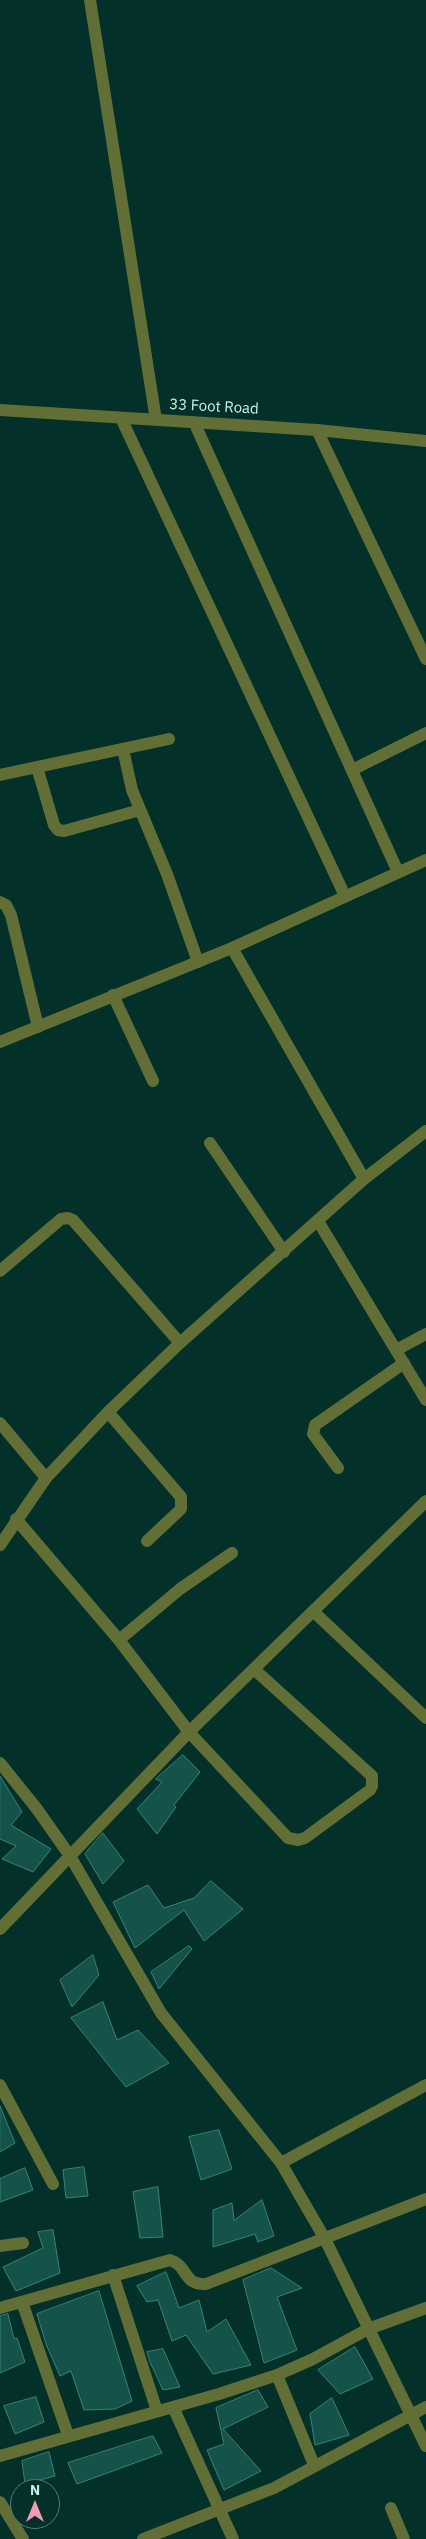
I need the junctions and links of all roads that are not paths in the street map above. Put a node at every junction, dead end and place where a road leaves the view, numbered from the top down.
1 (90, 0) edge
2 (0, 410) edge
3 (121, 418) junction
4 (156, 420) junction
5 (194, 422) junction
6 (317, 430) junction
7 (426, 441) edge
8 (426, 659) edge
9 (426, 733) edge
10 (169, 739) dead end
11 (123, 749) junction
12 (38, 767) junction
13 (352, 770) junction
14 (0, 775) edge
15 (140, 810) junction
16 (426, 860) edge
17 (398, 872) junction
18 (345, 896) junction
19 (0, 902) edge
20 (232, 948) junction
21 (198, 962) junction
22 (113, 995) junction
23 (38, 1027) junction
24 (0, 1042) edge
25 (153, 1081) dead end
26 (426, 1131) edge
27 (210, 1143) dead end
28 (364, 1180) junction
29 (318, 1221) junction
30 (284, 1252) junction
31 (0, 1271) edge
32 (426, 1334) edge
33 (180, 1343) junction
34 (396, 1350) junction
35 (404, 1363) junction
36 (426, 1400) edge
37 (108, 1412) junction
38 (0, 1423) edge
39 (338, 1468) dead end
40 (46, 1478) junction
41 (426, 1501) edge
42 (16, 1520) junction
43 (146, 1541) dead end
44 (0, 1545) edge
45 (232, 1552) dead end
46 (314, 1612) junction
47 (119, 1640) junction
48 (255, 1670) junction
49 (426, 1718) edge
50 (189, 1732) junction
51 (2, 1768) edge
52 (70, 1856) junction
53 (0, 1929) edge
54 (0, 2085) edge
55 (426, 2085) edge
56 (281, 2163) junction
57 (53, 2184) dead end
58 (426, 2199) edge
59 (325, 2240) junction
60 (23, 2243) dead end
61 (0, 2246) edge
62 (114, 2275) junction
63 (22, 2302) junction
64 (0, 2308) edge
65 (426, 2308) edge
66 (368, 2329) junction
67 (277, 2375) junction
68 (173, 2407) junction
69 (426, 2407) edge
70 (157, 2411) junction
71 (411, 2414) junction
72 (68, 2435) junction
73 (426, 2446) edge
74 (0, 2456) edge
75 (314, 2465) junction
76 (0, 2502) edge
77 (391, 2508) dead end
78 (220, 2511) junction
79 (23, 2539) edge
80 (143, 2539) edge
81 (232, 2539) edge
82 (404, 2539) edge

1 - 4 street
2 - 3 street, 33 Foot Road
3 - 4 street, 33 Foot Road
3 - 18 street
4 - 5 street, 33 Foot Road
5 - 6 street, 33 Foot Road
5 - 13 street
6 - 7 street, 33 Foot Road
6 - 8 street
9 - 13 street
10 - 11 street
11 - 12 street
11 - 15 street
12 - 14 street
12 - 15 street
13 - 17 street
15 - 21 street
16 - 17 street
17 - 18 street
18 - 20 street
19 - 23 street
20 - 21 street
20 - 28 street
21 - 22 street
22 - 23 street
22 - 25 street
23 - 24 street
26 - 28 street
27 - 30 street
28 - 29 street
29 - 30 street
29 - 34 street
30 - 33 street
31 - 33 street
32 - 34 street
33 - 37 street
34 - 35 street
35 - 36 street
35 - 39 street
37 - 40 street
37 - 43 street
38 - 40 street
40 - 42 street
41 - 46 street
42 - 44 street
42 - 47 street
45 - 47 street
46 - 48 street
46 - 49 street
47 - 50 street
48 - 50 street
48 - 50 street
50 - 52 street
51 - 52 street
52 - 53 street
52 - 56 street
54 - 57 street
55 - 56 street
56 - 59 street
58 - 59 street
59 - 62 street
59 - 66 street
60 - 61 street
62 - 63 street
62 - 70 street
63 - 64 street
63 - 72 street
65 - 66 street
66 - 67 street
66 - 71 street
67 - 68 street
67 - 75 street
68 - 70 street
68 - 78 street
69 - 71 street
70 - 72 street
71 - 73 street
71 - 75 street
72 - 74 street
75 - 78 street
76 - 79 street
77 - 82 street
78 - 80 street
78 - 81 street

